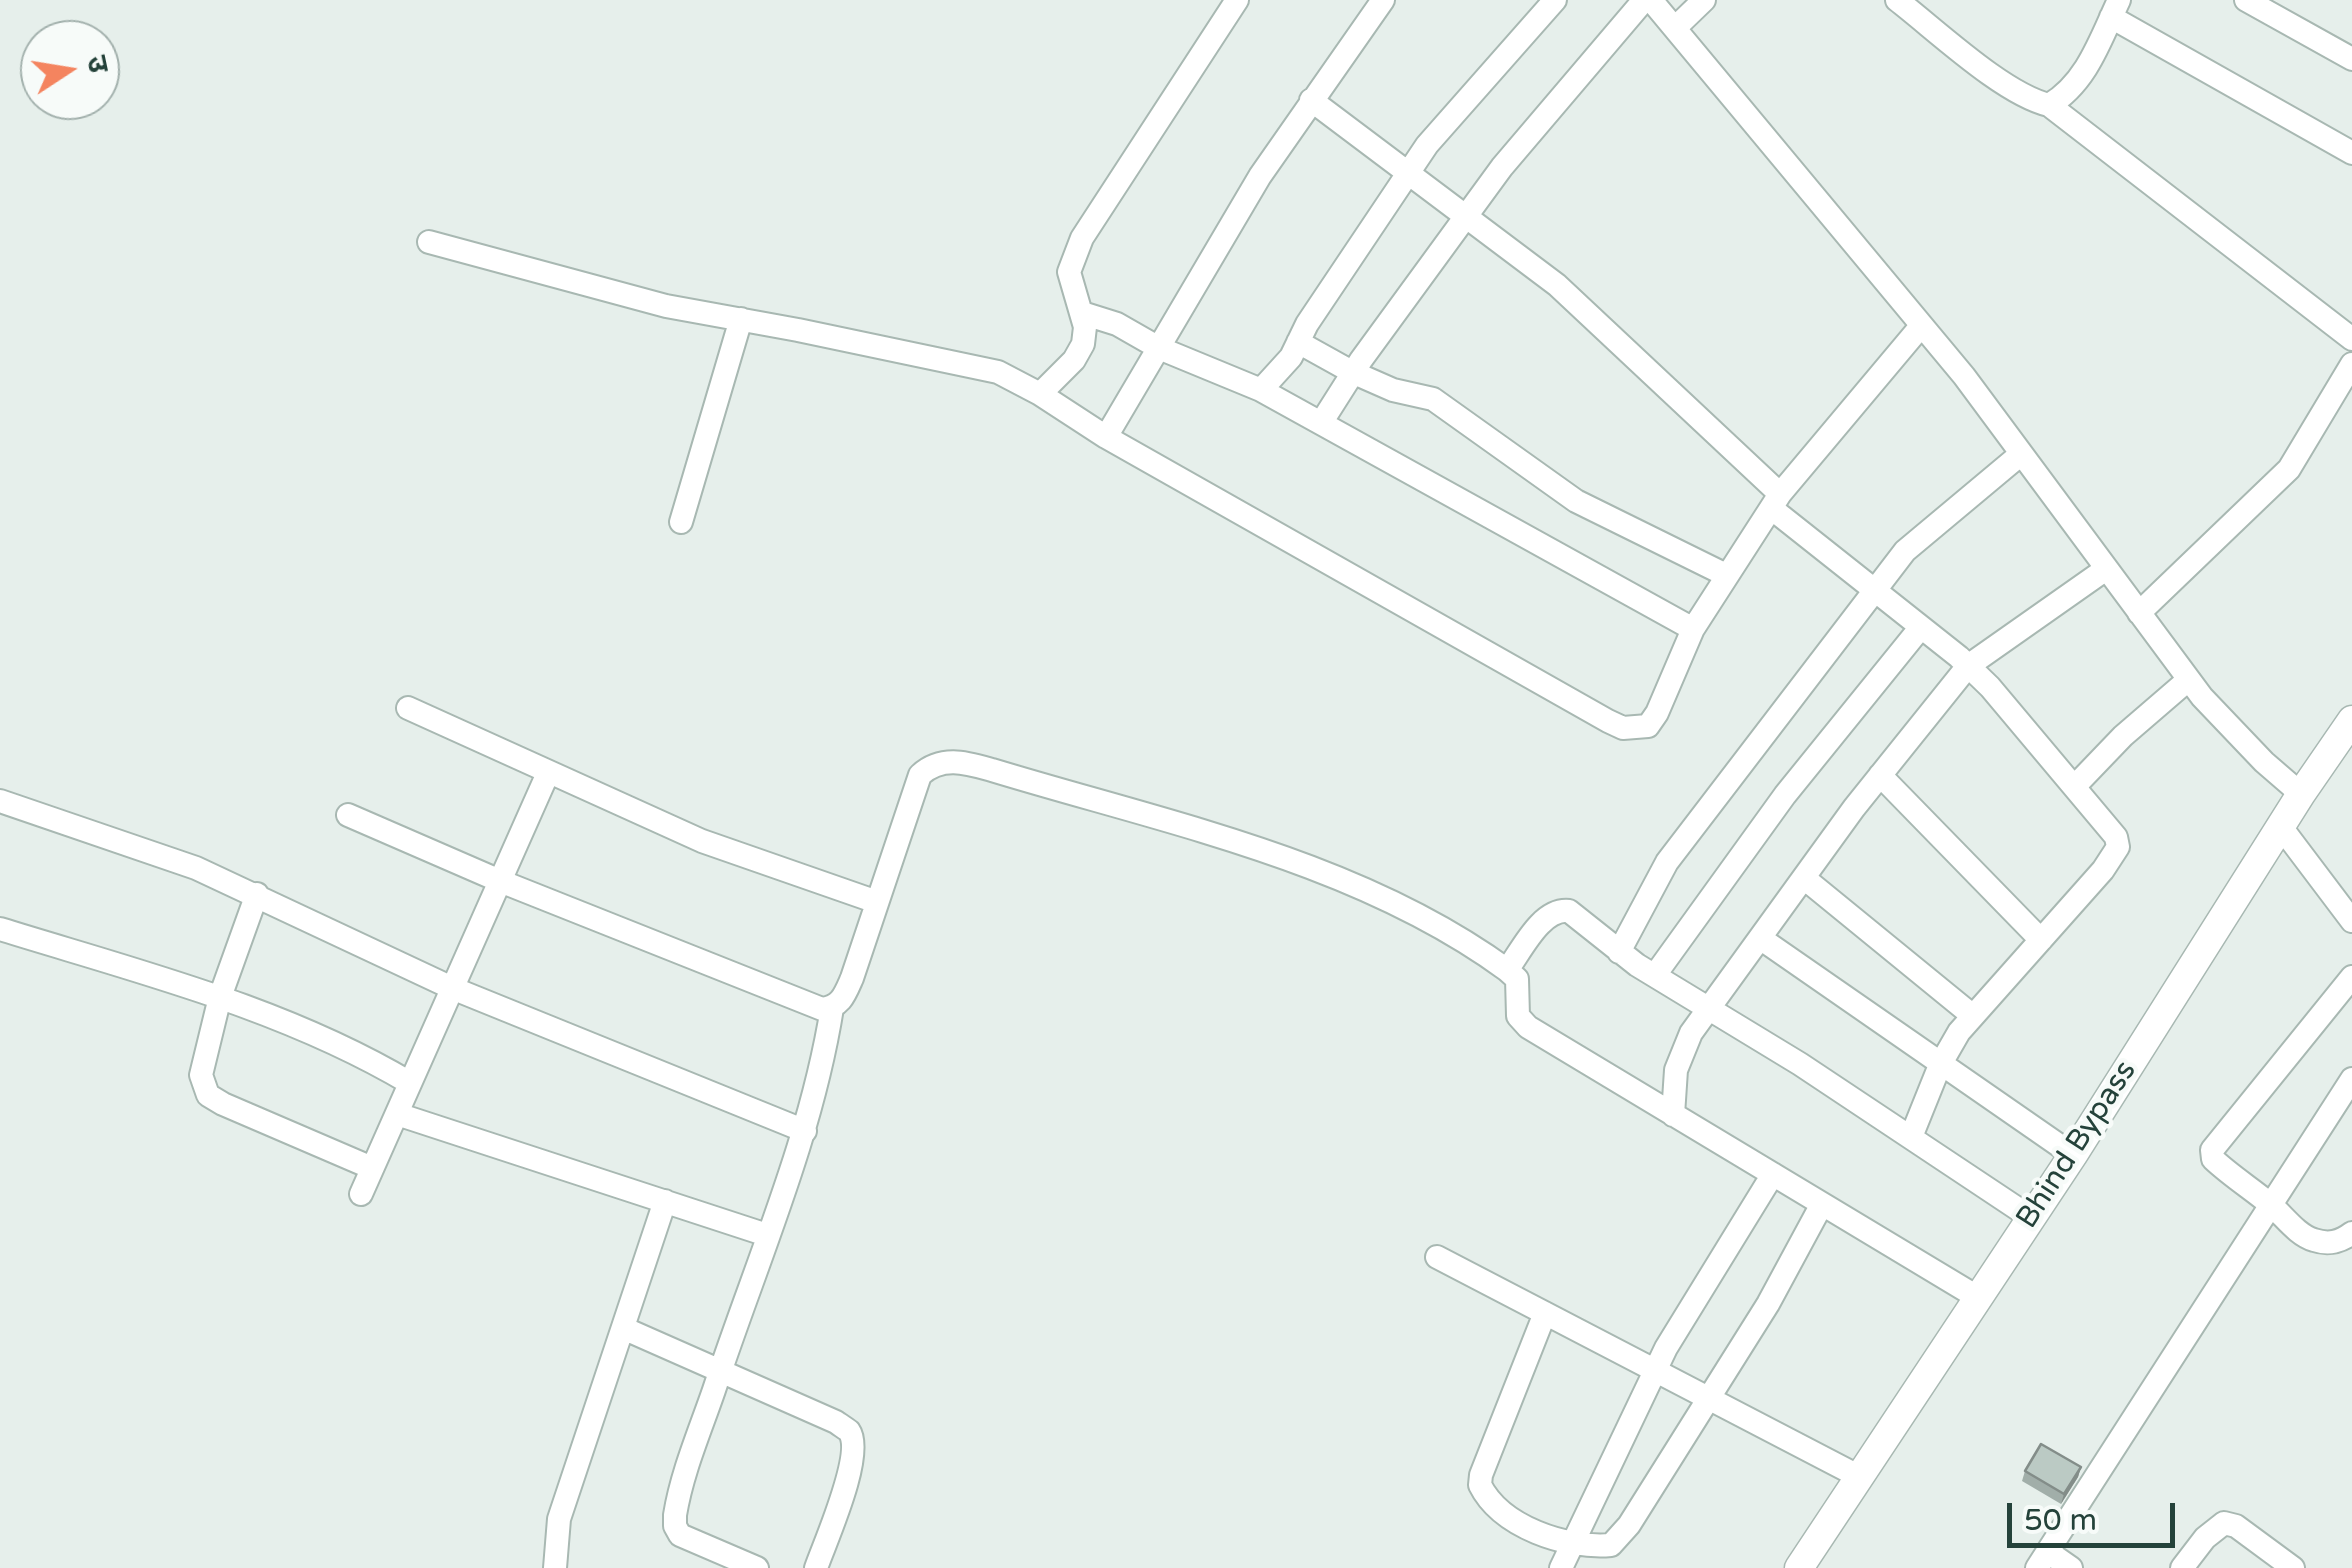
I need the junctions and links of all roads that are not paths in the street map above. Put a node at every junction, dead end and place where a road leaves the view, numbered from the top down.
1 (1238, 0) edge
2 (1383, 0) edge
3 (1556, 0) edge
4 (1647, 0) edge
5 (1704, 0) edge
6 (1897, 0) edge
7 (2246, 0) edge
8 (2115, 9) edge
9 (1676, 28) junction
10 (2352, 59) edge
11 (1311, 100) junction
12 (2049, 105) junction
13 (2352, 154) edge
14 (1407, 173) junction
15 (1466, 217) junction
16 (429, 242) dead end
17 (1082, 313) junction
18 (741, 320) junction
19 (1921, 326) junction
20 (2352, 339) edge
21 (1298, 342) junction
22 (1158, 348) junction
23 (2352, 364) edge
24 (1352, 372) junction
25 (1261, 390) junction
26 (1040, 394) junction
27 (1321, 423) junction
28 (1106, 438) junction
29 (2021, 454) junction
30 (1775, 501) junction
31 (681, 522) dead end
32 (2106, 569) junction
33 (1726, 575) junction
34 (1874, 592) junction
35 (2139, 613) junction
36 (1921, 627) junction
37 (1693, 629) junction
38 (1968, 666) junction
39 (2188, 680) junction
40 (408, 708) dead end
41 (2352, 720) edge
42 (548, 773) junction
43 (1880, 774) junction
44 (2074, 786) junction
45 (2301, 794) junction
46 (0, 801) edge
47 (348, 815) dead end
48 (2280, 827) junction
49 (1804, 878) junction
50 (500, 880) junction
51 (257, 894) junction
52 (877, 902) junction
53 (2352, 921) edge
54 (0, 928) edge
55 (1760, 938) junction
56 (2040, 940) junction
57 (1619, 952) junction
58 (1508, 970) junction
59 (1655, 975) junction
60 (2352, 976) edge
61 (452, 988) junction
62 (220, 997) junction
63 (832, 1008) junction
64 (1710, 1008) junction
65 (1973, 1016) junction
66 (1940, 1065) junction
67 (2352, 1080) edge
68 (410, 1082) junction
69 (396, 1114) junction
70 (1673, 1115) junction
71 (805, 1131) junction
72 (1911, 1137) junction
73 (2073, 1155) junction
74 (372, 1168) junction
75 (1772, 1174) junction
76 (361, 1194) dead end
77 (665, 1202) junction
78 (1822, 1204) junction
79 (2271, 1205) junction
80 (2030, 1217) junction
81 (2352, 1233) edge
82 (767, 1235) junction
83 (1437, 1257) dead end
84 (1977, 1297) junction
85 (1546, 1313) junction
86 (623, 1328) junction
87 (1655, 1370) junction
88 (720, 1371) junction
89 (1708, 1396) junction
90 (1858, 1476) junction
91 (1571, 1544) junction
92 (2042, 1560) edge
93 (555, 1568) edge
94 (757, 1568) edge
95 (816, 1568) edge
96 (1561, 1568) edge
97 (1799, 1568) edge
98 (2071, 1568) edge
99 (2182, 1568) edge
100 (2293, 1568) edge

1 - 17 street
2 - 11 street
3 - 14 street
4 - 9 street
4 - 15 street
5 - 9 street
6 - 12 street
7 - 10 street
8 - 12 street
8 - 13 street
9 - 19 street
11 - 14 street
11 - 22 street
12 - 20 street
14 - 15 street
14 - 21 street
15 - 24 street
15 - 30 street
16 - 18 street
17 - 22 street
17 - 26 street
18 - 26 street
18 - 31 street
19 - 29 street
19 - 30 street
21 - 24 street
21 - 25 street
22 - 25 street
22 - 28 street
23 - 35 street
24 - 27 street
24 - 33 street
25 - 27 street
26 - 28 street
27 - 37 street
28 - 37 street
29 - 32 street
29 - 34 street
30 - 33 street
30 - 34 street
32 - 35 street
32 - 38 street
33 - 37 street
34 - 36 street
34 - 57 street
35 - 39 street
36 - 38 street
36 - 59 street
38 - 43 street
38 - 44 street
39 - 44 street
39 - 45 street
40 - 42 street
41 - 45 street, Bhind Bypass
42 - 50 street
42 - 52 street
43 - 49 street
43 - 56 street
44 - 56 street
45 - 48 street, Bhind Bypass
46 - 51 street
47 - 50 street
48 - 53 street
48 - 73 street, Bhind Bypass
49 - 55 street
49 - 65 street
50 - 61 street
50 - 63 street
51 - 61 street
51 - 62 street
52 - 58 street
52 - 63 street
54 - 62 street
55 - 64 street
55 - 66 street
56 - 65 street
57 - 58 street
57 - 59 street
58 - 70 street
59 - 64 street
60 - 79 street
61 - 68 street
61 - 71 street
62 - 68 street
62 - 74 street
63 - 71 street
64 - 70 street
64 - 72 street
65 - 66 street
66 - 72 street
66 - 73 street
67 - 79 street
68 - 69 street
69 - 74 street
69 - 77 street
70 - 75 street
71 - 82 street
72 - 80 street
73 - 80 street, Bhind Bypass
74 - 76 street
75 - 78 street
75 - 87 street
77 - 82 street
77 - 86 street
78 - 84 street
78 - 89 street
79 - 81 street
79 - 92 street
80 - 84 street, Bhind Bypass
82 - 88 street
83 - 85 street
84 - 90 street, Bhind Bypass
85 - 87 street
85 - 91 street
86 - 88 street
86 - 93 street
87 - 89 street
87 - 91 street
88 - 94 street
88 - 95 street
89 - 90 street
89 - 91 street
90 - 97 street, Bhind Bypass
91 - 96 street
92 - 98 street
99 - 100 street

